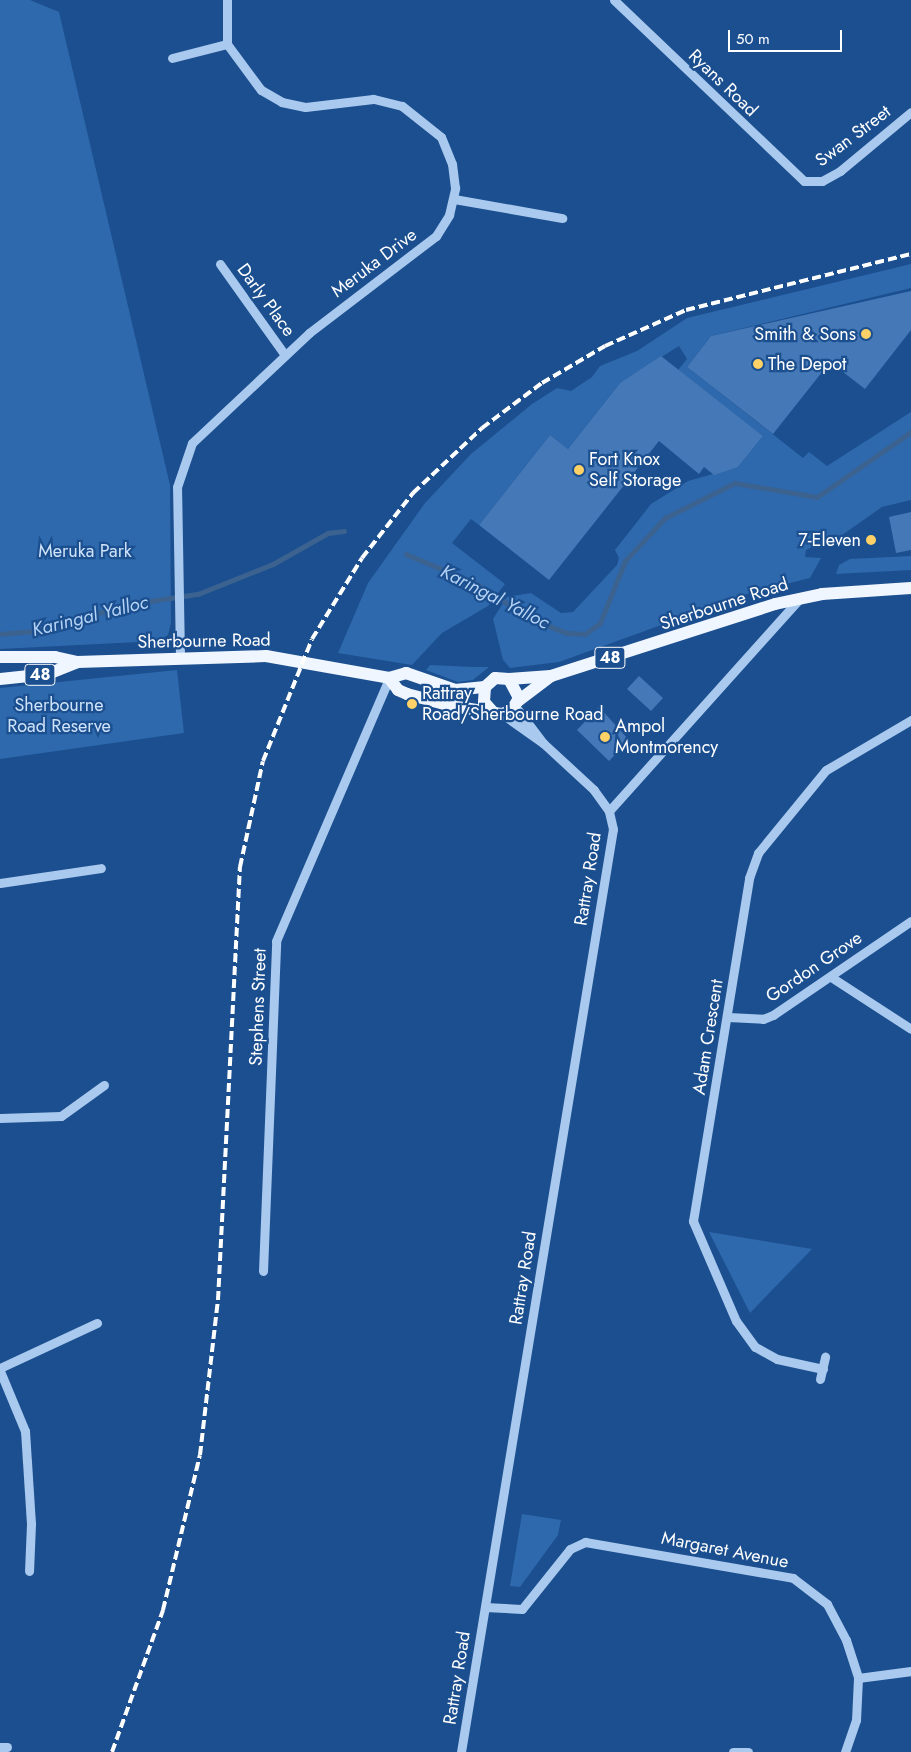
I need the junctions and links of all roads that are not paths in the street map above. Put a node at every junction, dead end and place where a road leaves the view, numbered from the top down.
1 (227, 0) edge
2 (614, 0) edge
3 (227, 44) junction
4 (172, 58) dead end
5 (911, 112) edge
6 (813, 182) joint
7 (454, 199) junction
8 (562, 218) dead end
9 (220, 264) dead end
10 (285, 355) junction
11 (911, 588) edge
12 (801, 597) junction
13 (180, 656) junction
14 (0, 657) edge
15 (77, 662) junction
16 (552, 676) junction
17 (389, 678) junction
18 (0, 679) edge
19 (509, 679) junction
20 (484, 687) junction
21 (517, 704) junction
22 (498, 713) junction
23 (911, 720) edge
24 (543, 743) junction
25 (609, 810) junction
26 (101, 868) dead end
27 (0, 883) edge
28 (911, 922) edge
29 (831, 977) junction
30 (728, 1017) junction
31 (911, 1029) edge
32 (104, 1085) dead end
33 (0, 1118) edge
34 (263, 1271) dead end
35 (98, 1323) dead end
36 (825, 1357) dead end
37 (823, 1369) junction
38 (0, 1370) edge
39 (820, 1379) dead end
40 (29, 1571) dead end
41 (485, 1607) junction
42 (911, 1671) edge
43 (858, 1678) junction
44 (461, 1752) edge
45 (733, 1752) edge
46 (748, 1752) edge
47 (845, 1752) edge

1 - 3 street
2 - 6 street, Ryans Road
3 - 4 street
3 - 7 street, Meruka Drive
5 - 6 street, Swan Street
7 - 8 street
7 - 10 street, Meruka Drive
9 - 10 street, Darly Place
10 - 13 street, Meruka Drive
11 - 12 main road, Sherbourne Road / 48
12 - 16 main road, Sherbourne Road / 48
12 - 25 street, Rattray Road
13 - 15 main road, Sherbourne Road / 48
13 - 17 main road, Sherbourne Road / 48
14 - 15 main road, Sherbourne Road / 48
15 - 18 main road, Sherbourne Road / 48
16 - 19 main road, Sherbourne Road / 48
16 - 21 main road, Sherbourne Road / 48
17 - 20 main road, Sherbourne Road / 48
17 - 22 main road
17 - 34 street, Stephens Street
19 - 20 main road, 48
19 - 21 main road
20 - 22 main road
21 - 22 main road, 48
21 - 24 street, Rattray Road
22 - 24 street, Rattray Road
23 - 30 street, Adam Crescent
24 - 25 street, Rattray Road
25 - 41 street, Rattray Road
26 - 27 street
28 - 29 street, Gordon Grove
29 - 30 street, Gordon Grove
29 - 31 street
30 - 37 street, Adam Crescent
32 - 33 street
35 - 38 street
36 - 37 street
37 - 39 street
38 - 40 street
41 - 43 street, Margaret Avenue
41 - 44 street, Rattray Road
42 - 43 street
43 - 47 street, Margaret Avenue
45 - 46 street

